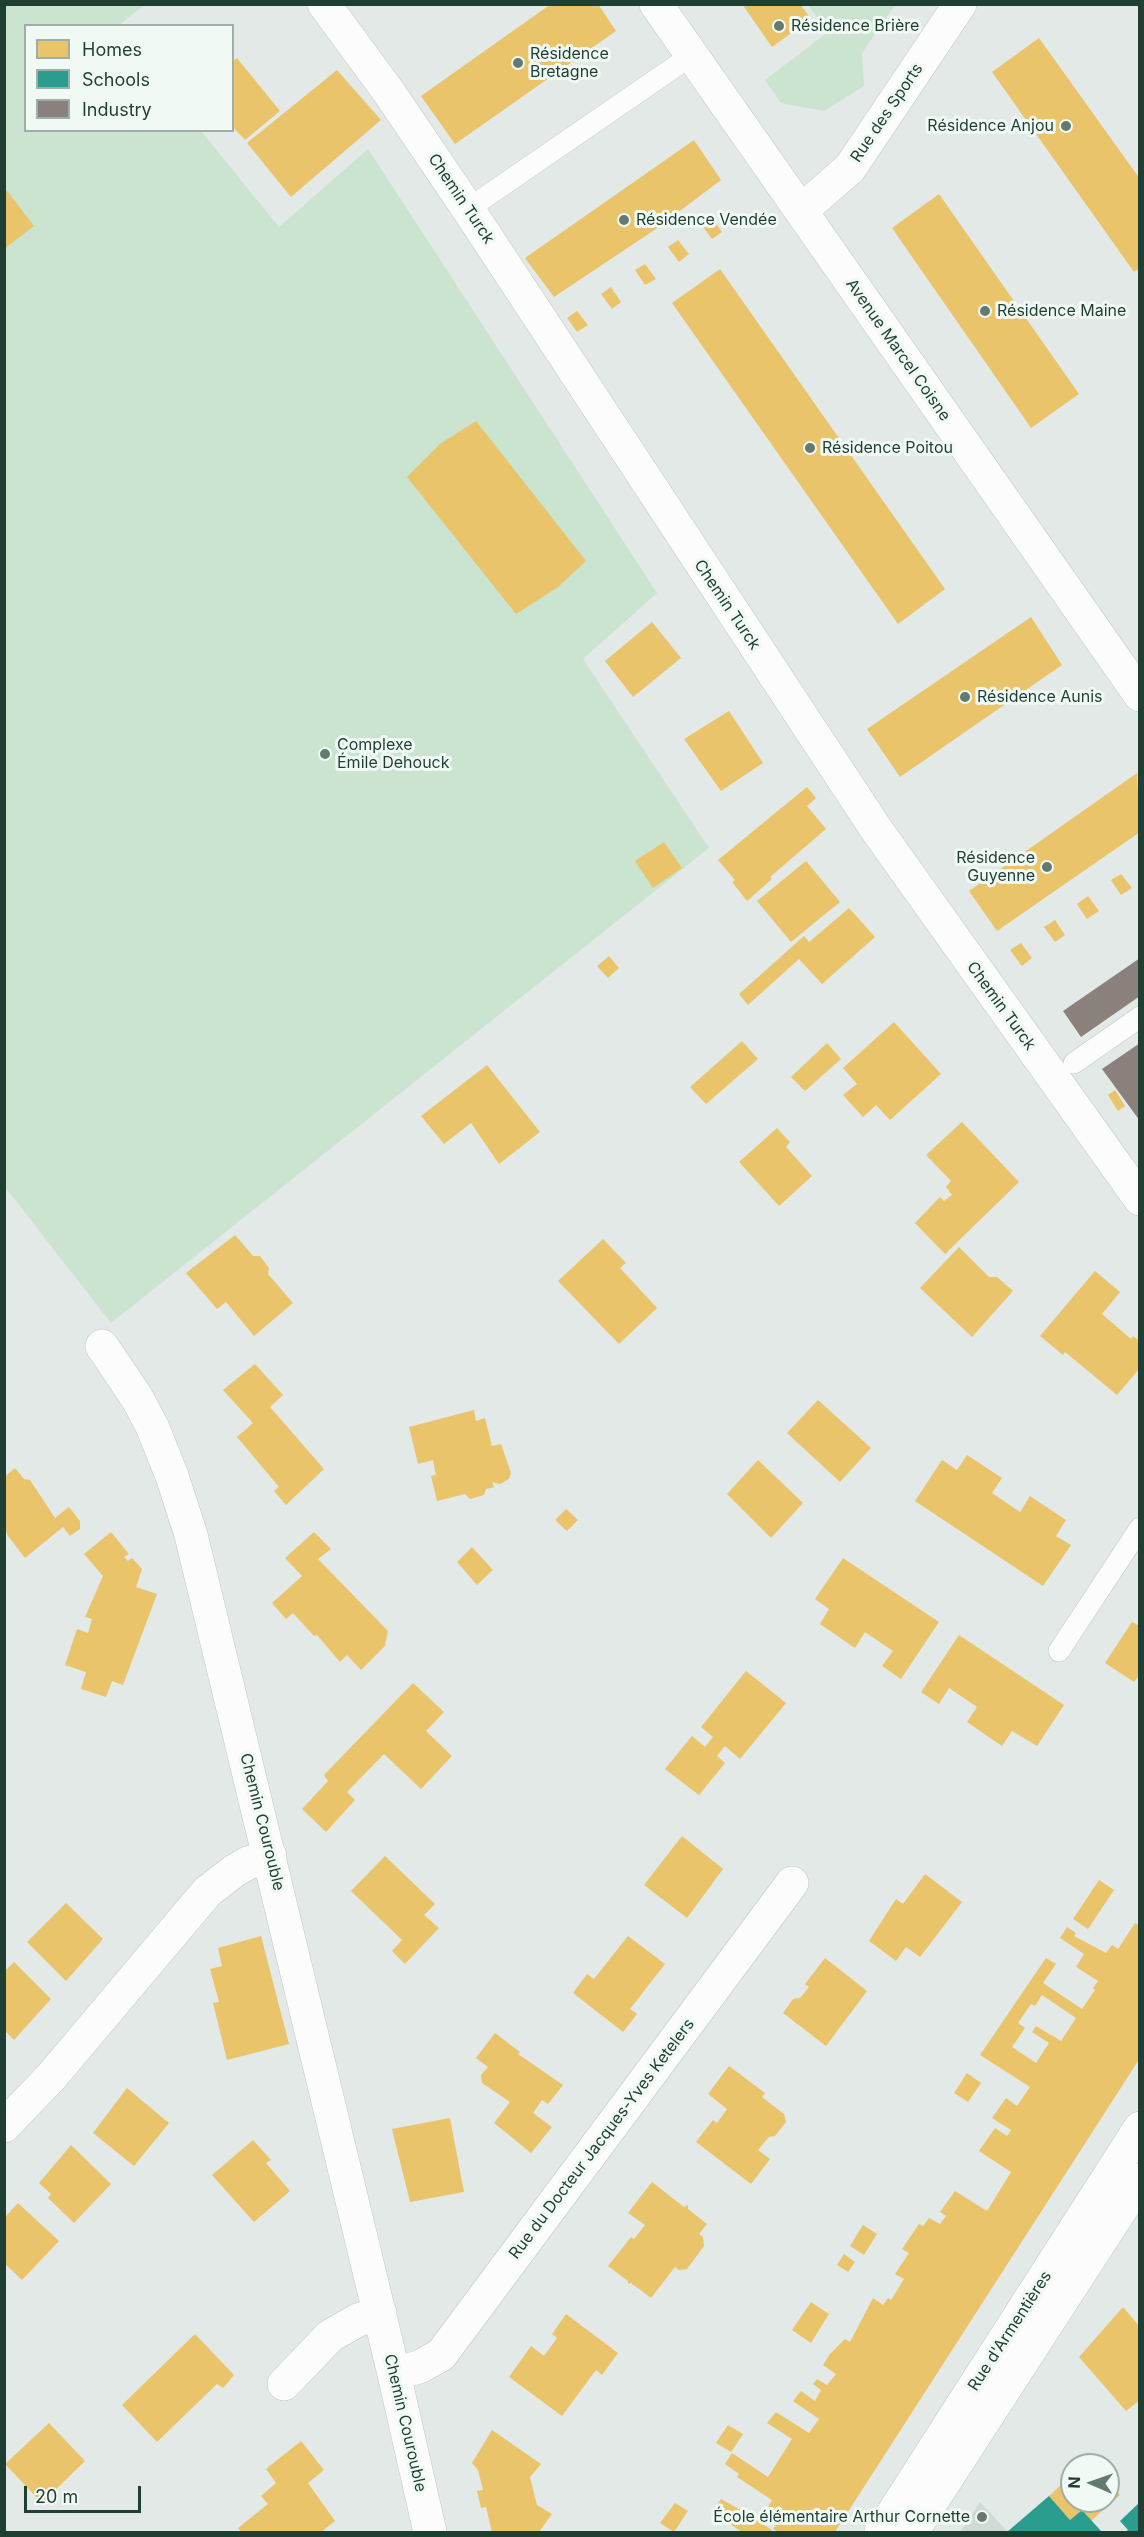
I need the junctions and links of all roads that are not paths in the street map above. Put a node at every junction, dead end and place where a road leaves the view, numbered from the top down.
1 (324, 4) edge
2 (656, 4) edge
3 (960, 4) edge
4 (692, 55) junction
5 (468, 209) junction
6 (801, 211) junction
7 (1140, 696) edge
8 (1140, 1017) edge
9 (1074, 1063) dead end
10 (1140, 1199) edge
11 (102, 1346) dead end
12 (1140, 1528) edge
13 (1059, 1651) dead end
14 (270, 1856) junction
15 (792, 1883) dead end
16 (4, 2126) edge
17 (1140, 2128) edge
18 (1140, 2180) edge
19 (380, 2313) junction
20 (394, 2374) junction
21 (284, 2384) dead end
22 (430, 2532) edge
23 (881, 2532) edge
24 (912, 2532) edge

1 - 5 street, Chemin Turck
2 - 4 street, Avenue Marcel Coisne
3 - 6 street, Rue des Sports
4 - 5 lane
4 - 6 street, Avenue Marcel Coisne
5 - 10 street, Chemin Turck
6 - 7 street, Avenue Marcel Coisne
8 - 9 lane
11 - 14 street, Chemin Courouble
12 - 13 lane
14 - 16 street
14 - 19 street, Chemin Courouble
15 - 20 street, Rue du Docteur Jacques-Yves Ketelers
17 - 23 street, Rue d'Armentières
18 - 24 street, Rue d'Armentières
19 - 20 street, Chemin Courouble
19 - 21 street
20 - 22 street, Chemin Courouble

